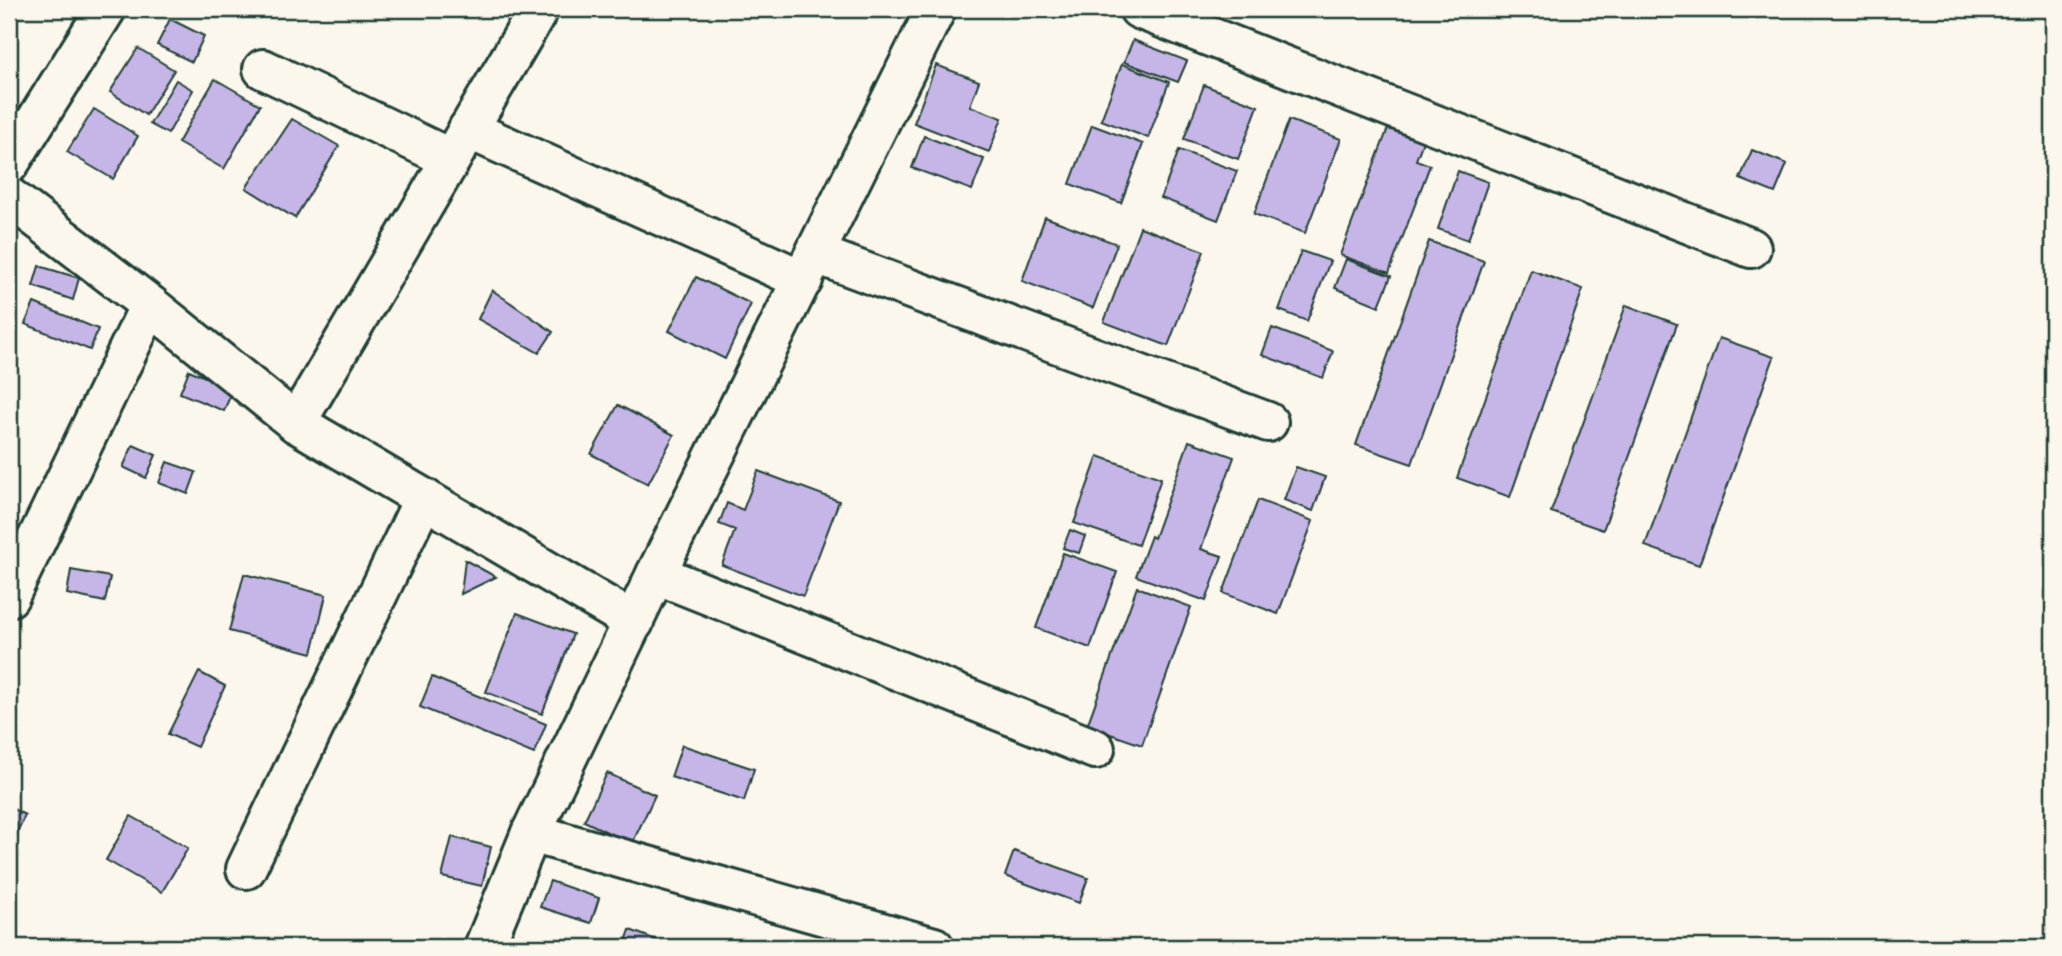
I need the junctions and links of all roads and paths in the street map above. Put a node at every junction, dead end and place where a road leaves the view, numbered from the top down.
1 (106, 9) edge
2 (538, 9) edge
3 (936, 9) edge
4 (1139, 9) edge
5 (263, 69) dead end
6 (460, 144) junction
7 (9, 164) edge
8 (9, 197) edge
9 (1751, 248) dead end
10 (810, 267) junction
11 (150, 305) junction
12 (1268, 422) dead end
13 (296, 423) junction
14 (424, 498) junction
15 (656, 574) junction
16 (9, 597) edge
17 (634, 622) junction
18 (1096, 750) dead end
19 (531, 833) junction
20 (246, 869) dead end
21 (484, 947) edge
22 (934, 947) edge

1 - 7 street
2 - 6 street
3 - 10 street
4 - 9 street
5 - 6 street
6 - 10 street
6 - 13 street
8 - 11 street
10 - 12 street
10 - 15 street
11 - 13 street
11 - 16 street
13 - 14 street
14 - 17 street
14 - 20 street
15 - 17 street
15 - 18 street
17 - 19 street
19 - 21 street
19 - 22 street

